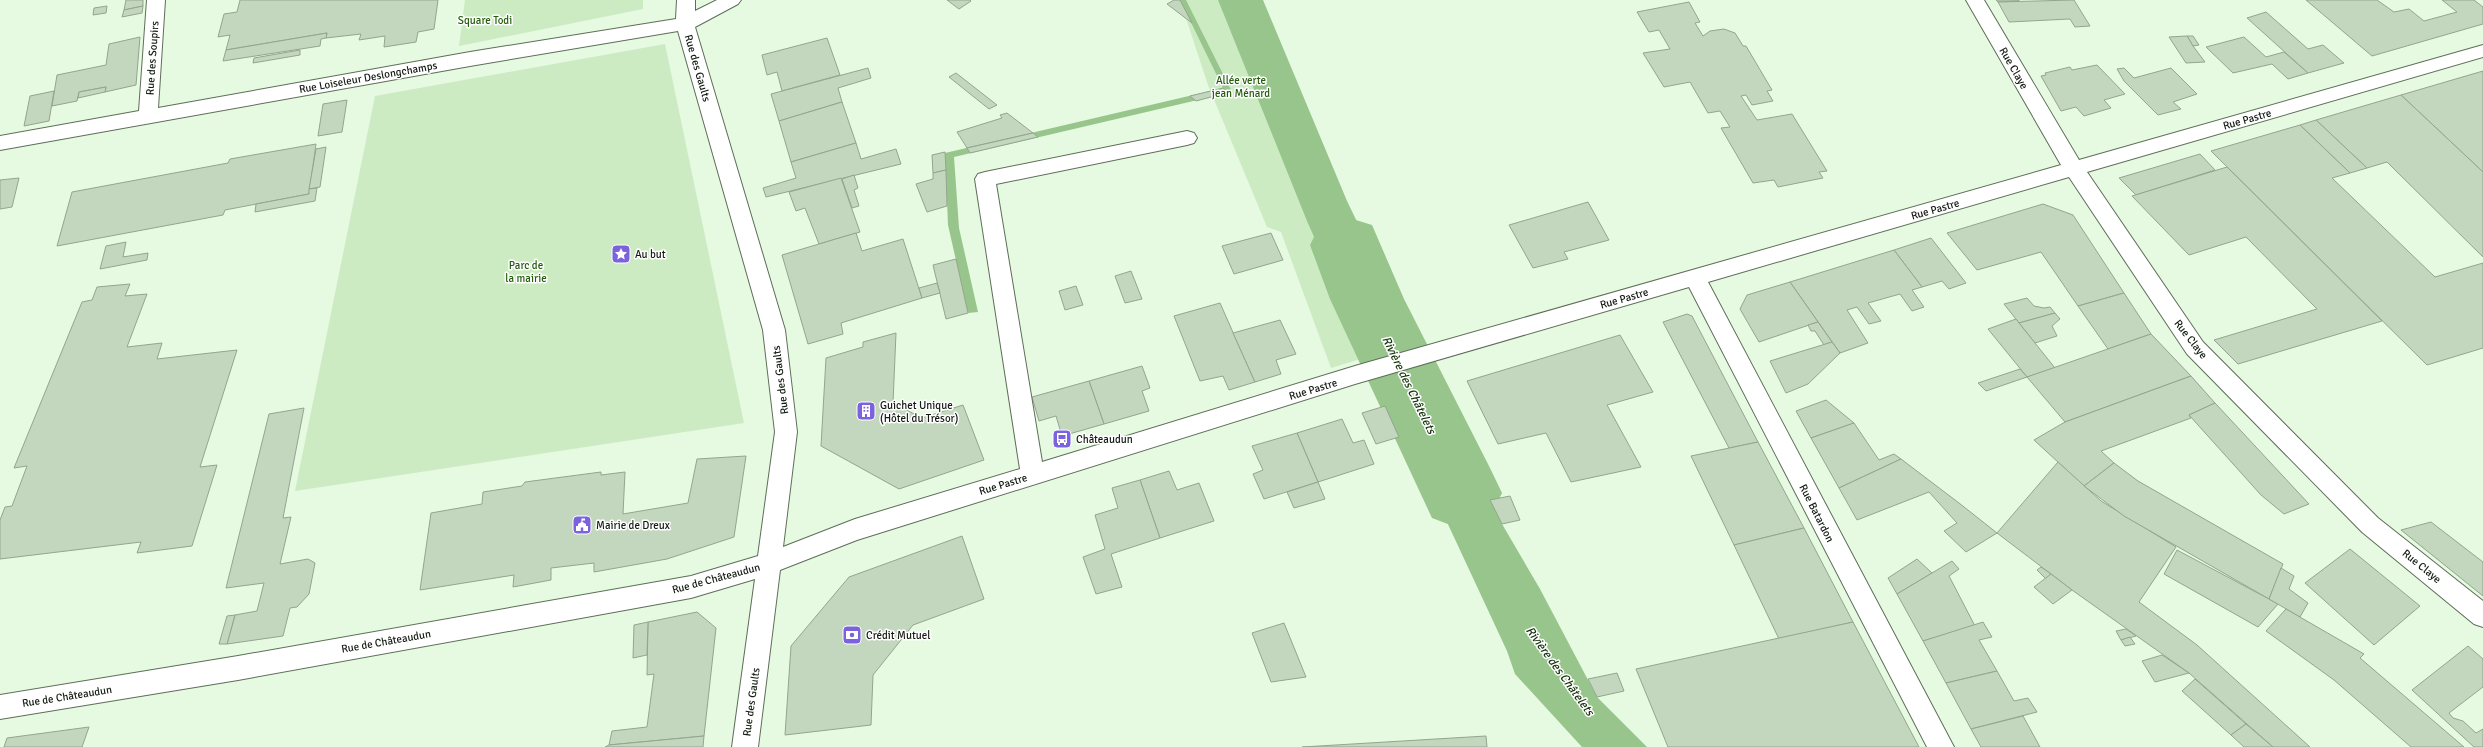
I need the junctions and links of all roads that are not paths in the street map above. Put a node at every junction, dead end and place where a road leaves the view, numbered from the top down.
1 (156, 0) edge
2 (686, 0) edge
3 (732, 0) edge
4 (1975, 0) edge
5 (685, 24) junction
6 (2483, 51) edge
7 (148, 116) junction
8 (1187, 138) dead end
9 (0, 143) edge
10 (2074, 169) junction
11 (1695, 278) junction
12 (1033, 475) junction
13 (770, 563) junction
14 (2483, 616) edge
15 (0, 707) edge
16 (745, 747) edge
17 (1941, 747) edge

1 - 7 street, Rue des Soupirs
2 - 5 street, Rue des Gaults
3 - 5 street, Rue Loiseleur Deslongchamps
4 - 10 street, Rue Claye
5 - 7 street, Rue Loiseleur Deslongchamps
5 - 13 street, Rue des Gaults
6 - 10 street, Rue Pastre
7 - 9 street, Rue Loiseleur Deslongchamps
8 - 12 street
10 - 11 street, Rue Pastre
10 - 14 street, Rue Claye
11 - 12 street, Rue Pastre
11 - 17 street, Rue Batardon
12 - 13 street, Rue Pastre
13 - 15 street, Rue de Châteaudun
13 - 16 street, Rue des Gaults

